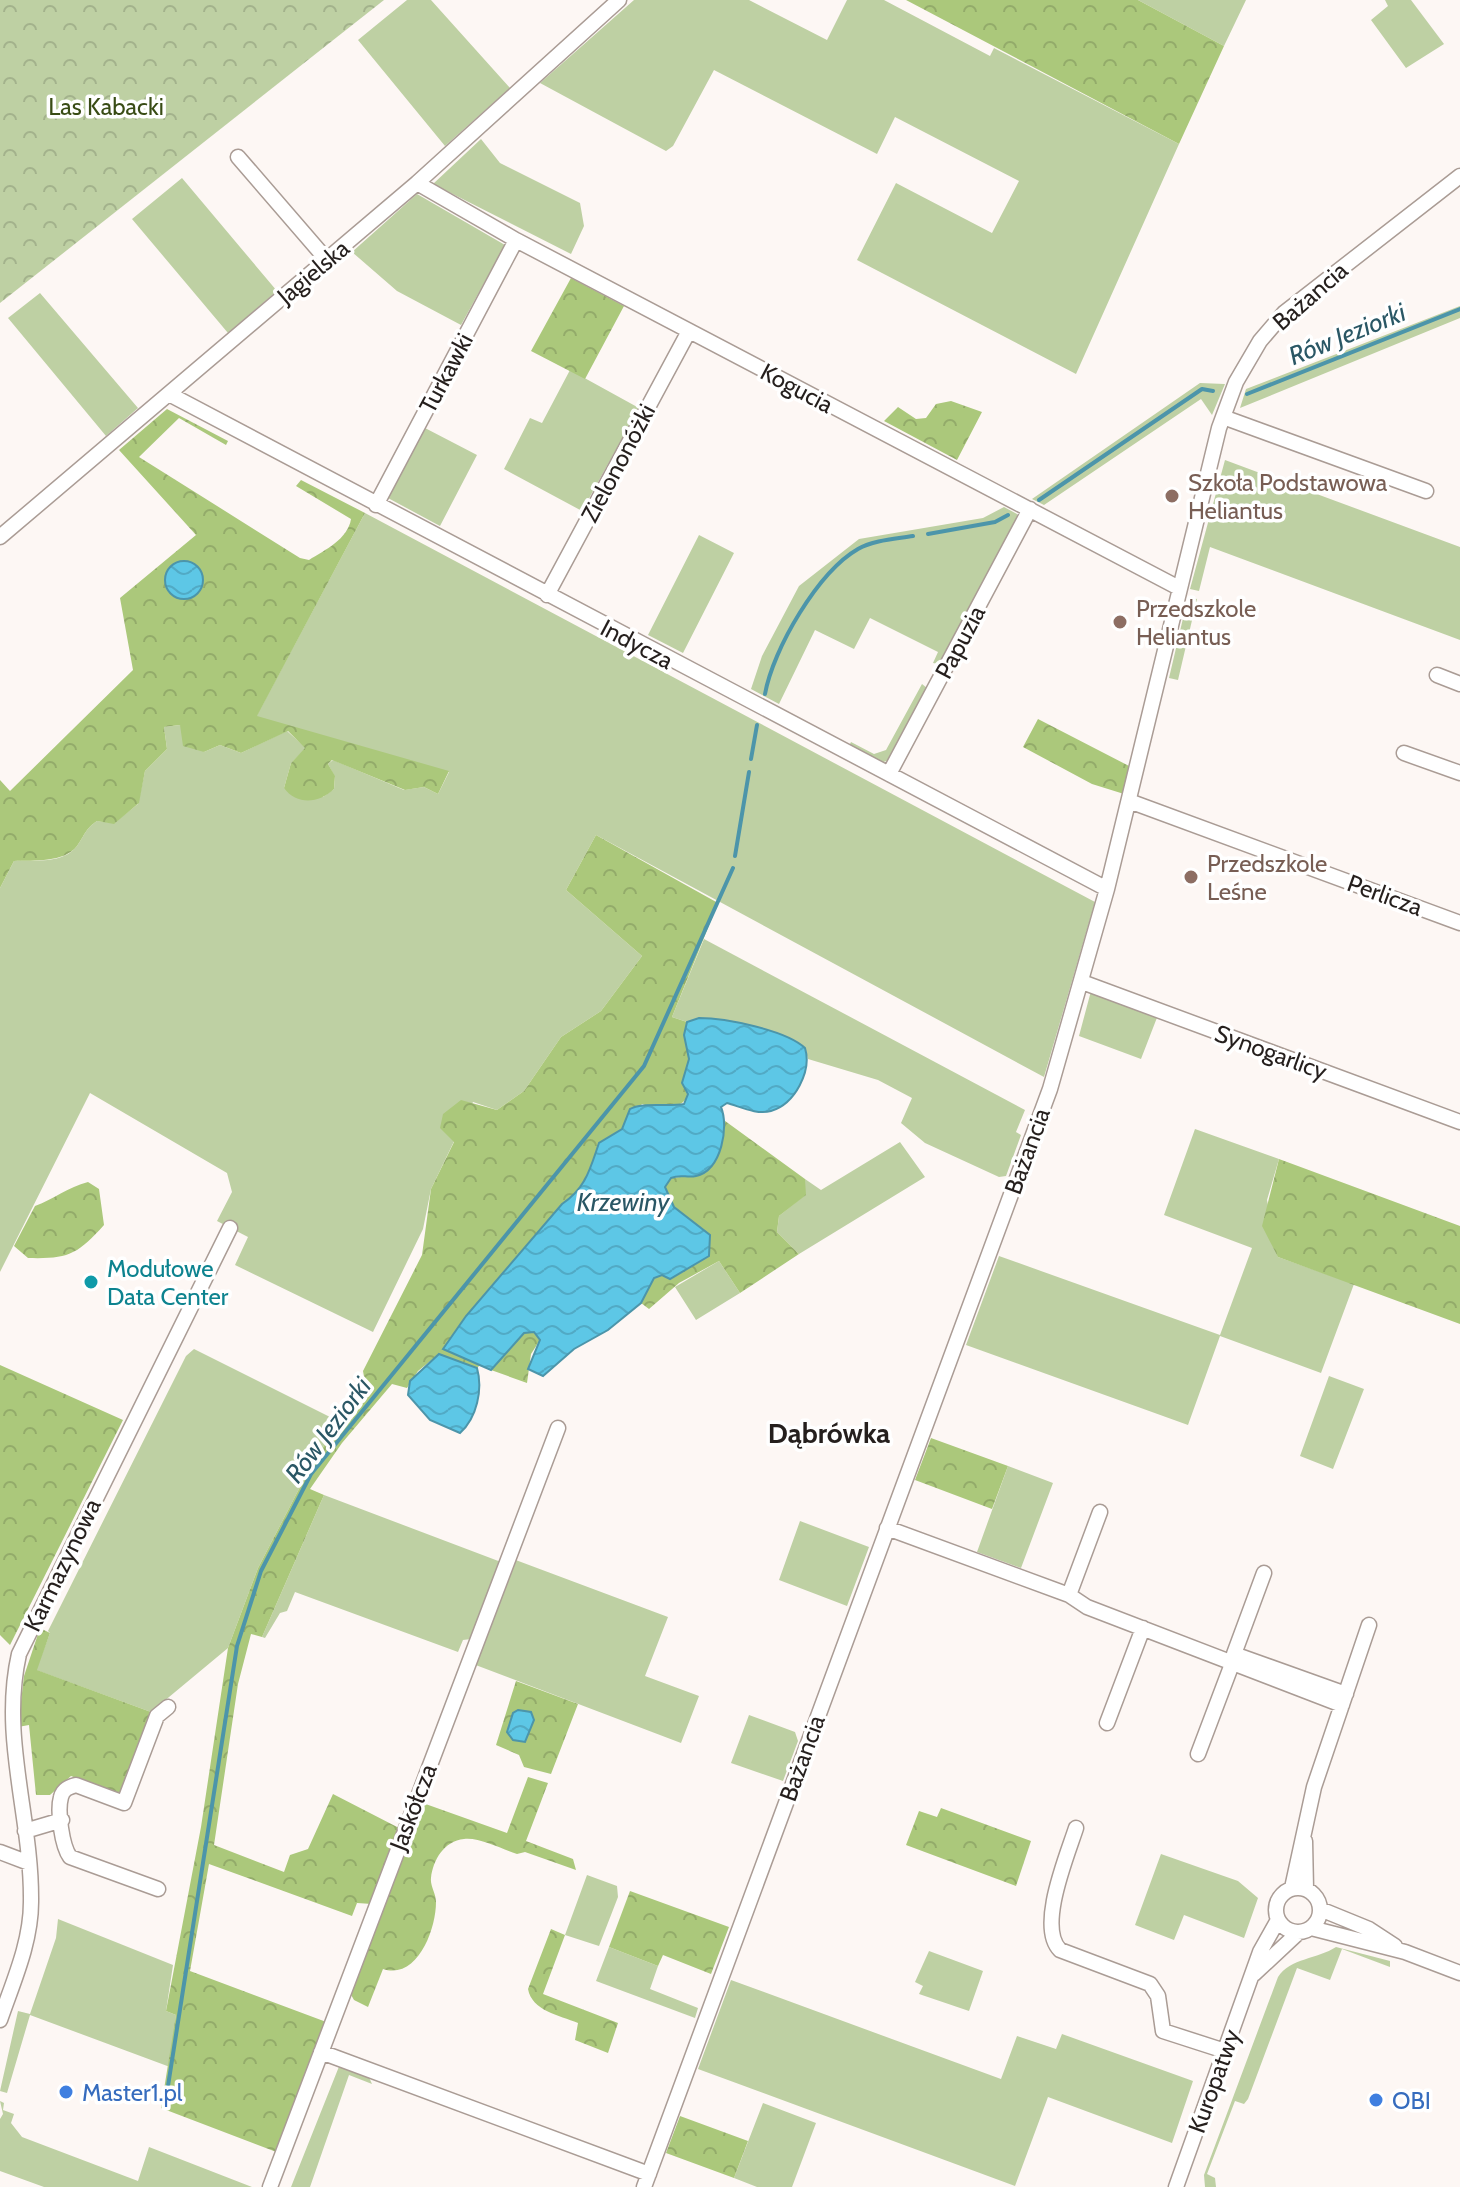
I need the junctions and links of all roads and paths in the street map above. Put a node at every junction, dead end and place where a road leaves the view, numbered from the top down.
1 (619, 0) edge
2 (238, 157) dead end
3 (1460, 176) edge
4 (417, 183) junction
5 (516, 240) junction
6 (327, 260) junction
7 (689, 331) junction
8 (169, 394) junction
9 (1223, 417) junction
10 (1426, 491) dead end
11 (376, 505) junction
12 (1030, 509) junction
13 (0, 537) edge
14 (1179, 588) junction
15 (547, 595) junction
16 (1437, 675) dead end
17 (1460, 684) edge
18 (1404, 753) dead end
19 (1460, 773) edge
20 (889, 774) junction
21 (1129, 801) junction
22 (1107, 889) junction
23 (1460, 923) edge
24 (1082, 982) junction
25 (1460, 1122) edge
26 (230, 1228) dead end
27 (558, 1428) dead end
28 (1100, 1512) dead end
29 (887, 1528) junction
30 (1264, 1573) dead end
31 (1069, 1595) junction
32 (1369, 1625) dead end
33 (1143, 1628) junction
34 (1232, 1664) junction
35 (1344, 1700) junction
36 (168, 1707) dead end
37 (1107, 1723) dead end
38 (1198, 1754) dead end
39 (62, 1820) junction
40 (1076, 1828) dead end
41 (25, 1831) junction
42 (0, 1852) edge
43 (29, 1863) junction
44 (158, 1889) dead end
45 (1299, 1889) junction
46 (1320, 1909) junction
47 (1278, 1920) junction
48 (1304, 1931) junction
49 (1405, 1952) junction
50 (1460, 1973) edge
51 (1253, 1976) junction
52 (0, 2020) edge
53 (1225, 2051) junction
54 (321, 2052) junction
55 (646, 2180) edge
56 (270, 2187) edge
57 (1176, 2187) edge

1 - 4 street, Jagielska
2 - 6 street
3 - 9 street, Bażancia
4 - 5 street, Kogucia
4 - 6 street, Jagielska
5 - 7 street, Kogucia
5 - 11 street, Turkawki
6 - 8 street, Jagielska
7 - 12 street, Kogucia
7 - 15 street, Zielononóżki
8 - 11 street, Indycza
8 - 13 street, Jagielska
9 - 10 street
9 - 14 street, Bażancia
11 - 15 street, Indycza
12 - 14 street, Kogucia
12 - 20 street, Papuzia
14 - 21 street, Bażancia
15 - 20 street, Indycza
16 - 17 street
18 - 19 street
20 - 22 street, Indycza
21 - 22 street, Bażancia
21 - 23 street, Perlicza
22 - 24 street, Bażancia
24 - 25 street, Synogarlicy
24 - 29 street, Bażancia
26 - 41 street, Karmazynowa
27 - 54 street, Jaskółcza
28 - 31 street
29 - 31 street
29 - 55 street, Bażancia
30 - 35 street
31 - 33 street
32 - 35 street
33 - 34 street
33 - 37 street
34 - 35 street
34 - 38 street
35 - 45 street
36 - 39 street
39 - 41 street
39 - 44 street
40 - 53 street
41 - 43 street, Karmazynowa
42 - 43 street
43 - 52 street, Karmazynowa
45 - 46 street
45 - 47 street
46 - 48 street
46 - 49 street
47 - 48 street
47 - 51 street, Kuropatwy
48 - 49 street
48 - 51 street, Kuropatwy
49 - 50 street
51 - 53 street, Kuropatwy
53 - 57 street, Kuropatwy
54 - 55 street
54 - 56 street, Jaskółcza

